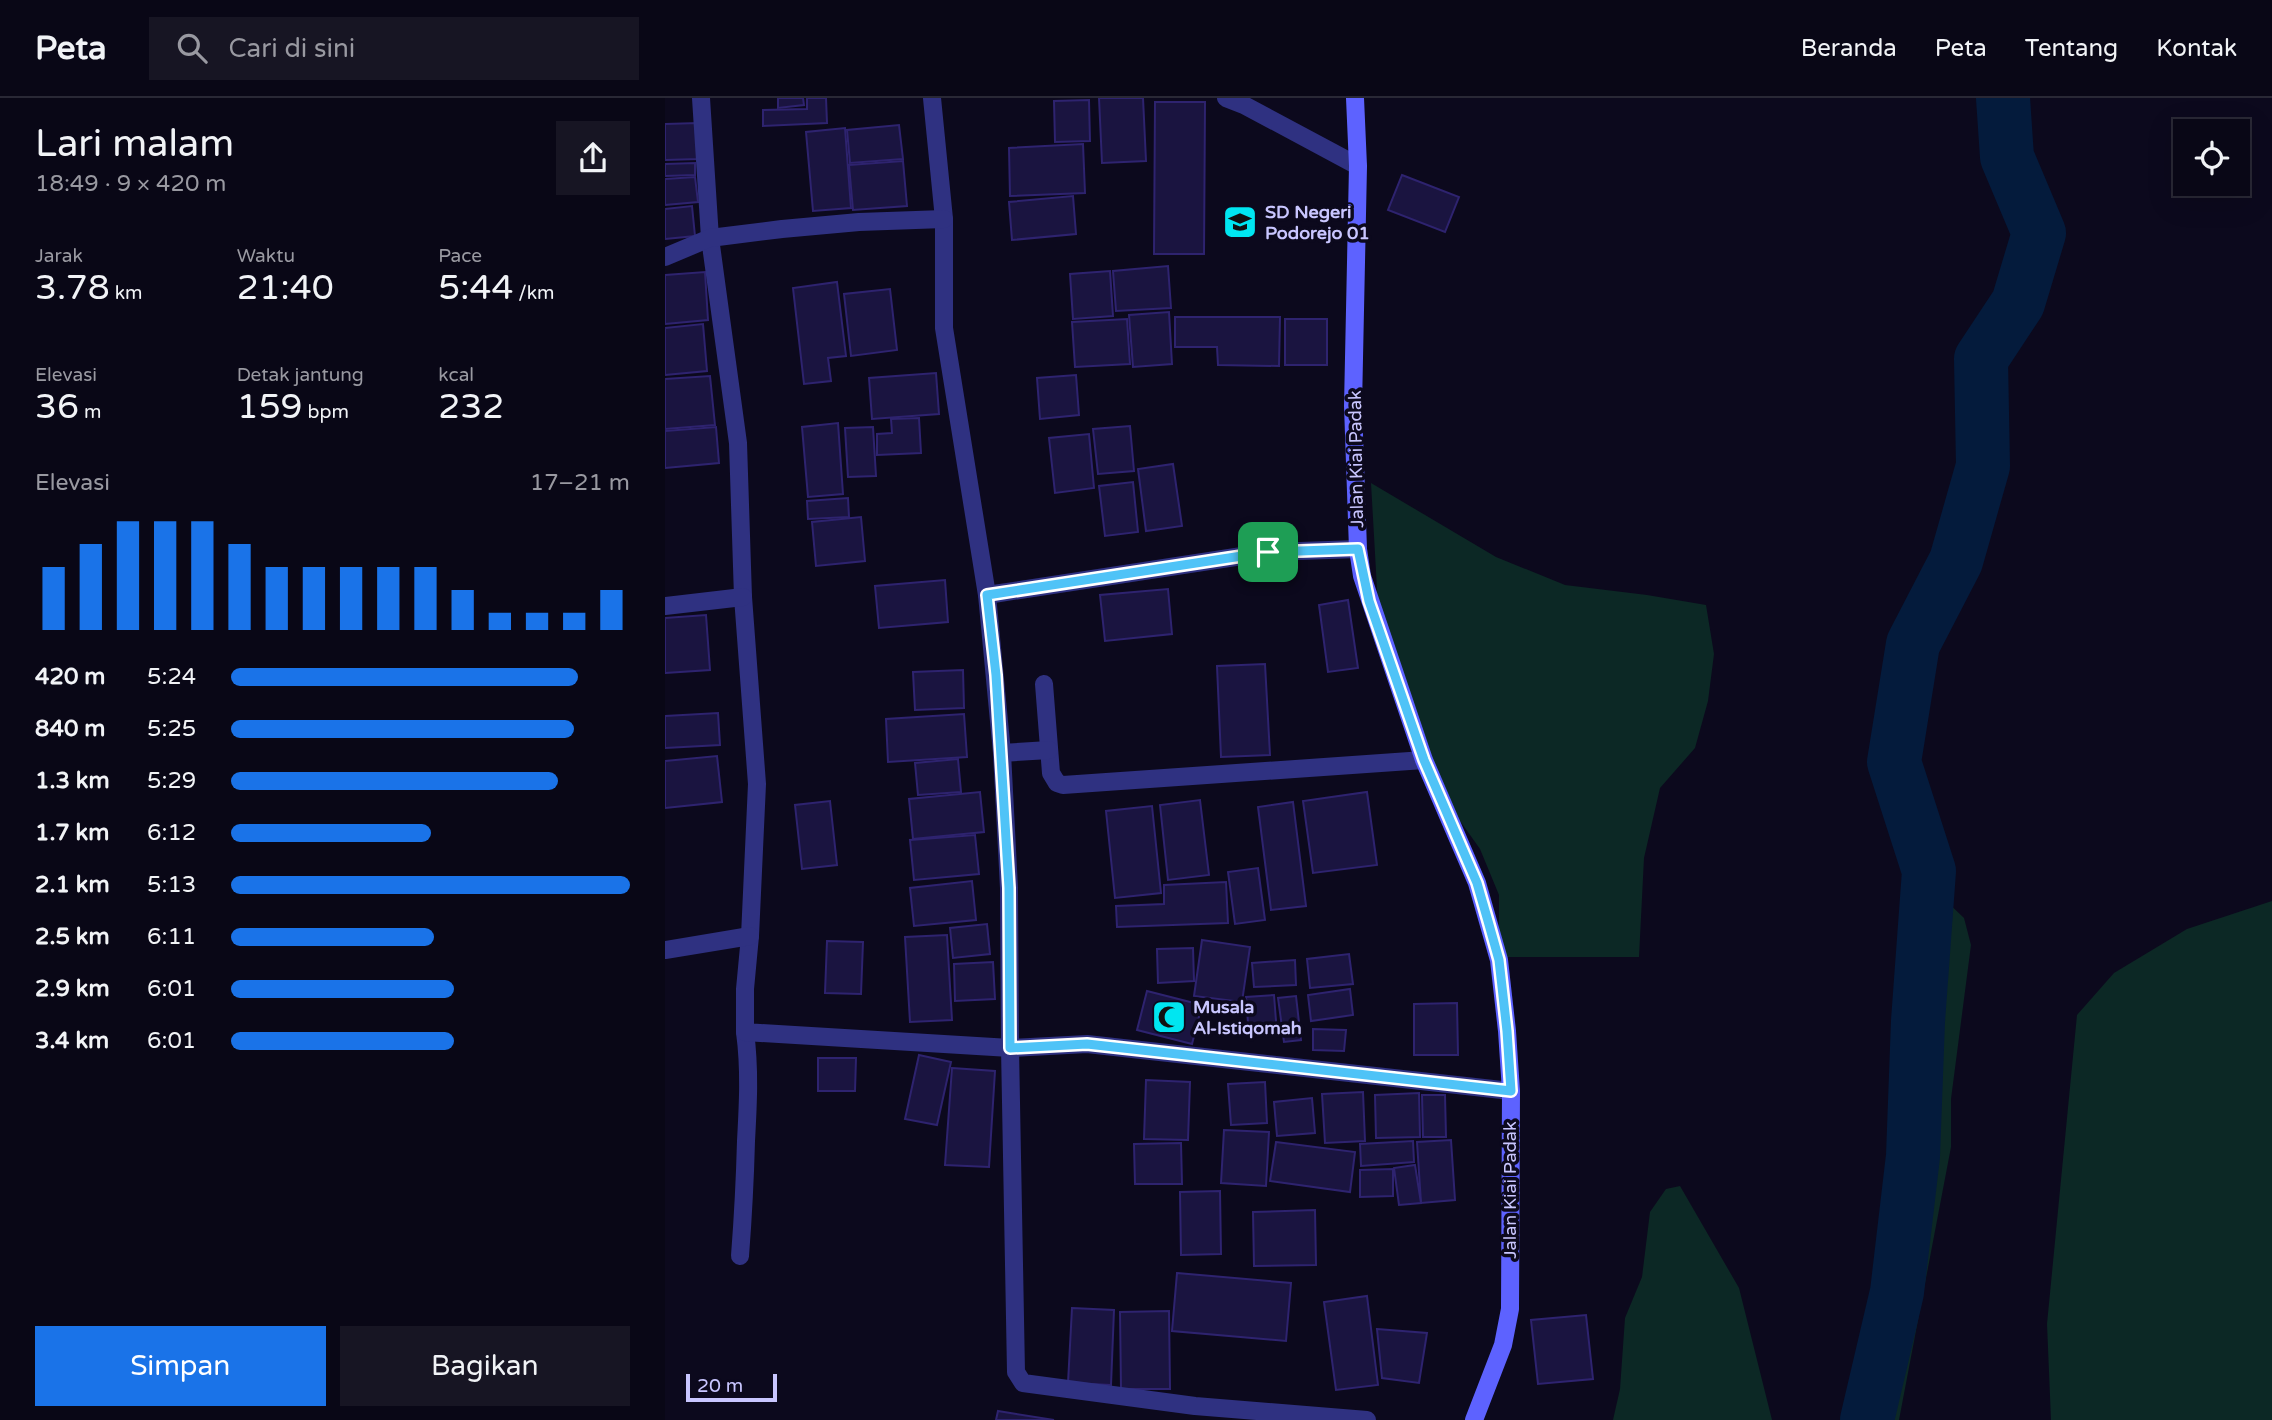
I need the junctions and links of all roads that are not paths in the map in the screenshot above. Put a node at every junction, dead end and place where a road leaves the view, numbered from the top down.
1 (701, 98) edge
2 (932, 98) edge
3 (1226, 98) edge
4 (1355, 98) edge
5 (1358, 166) junction
6 (944, 219) junction
7 (710, 239) junction
8 (665, 257) edge
9 (1358, 549) junction
10 (987, 595) junction
11 (743, 597) junction
12 (665, 606) edge
13 (1044, 684) dead end
14 (1049, 750) junction
15 (1002, 753) junction
16 (1424, 760) junction
17 (750, 936) junction
18 (665, 950) edge
19 (745, 1032) junction
20 (1010, 1048) junction
21 (1511, 1091) junction
22 (740, 1256) dead end
23 (1195, 1413) edge
24 (1367, 1420) edge
25 (1474, 1420) edge

1 - 7 street
2 - 6 street
3 - 5 street
4 - 5 street, Jalan Kiai Padak
5 - 9 street, Jalan Kiai Padak
6 - 7 street
6 - 10 street
7 - 8 street
7 - 11 street
9 - 10 street
9 - 16 street, Jalan Kiai Padak
10 - 15 street
11 - 12 street
11 - 17 street
13 - 14 street
14 - 15 street
14 - 16 street
15 - 20 street
16 - 21 street, Jalan Kiai Padak
17 - 18 street
17 - 19 street
19 - 20 street
19 - 22 street
20 - 21 street
20 - 23 street
21 - 25 street, Jalan Kiai Padak
23 - 24 street

